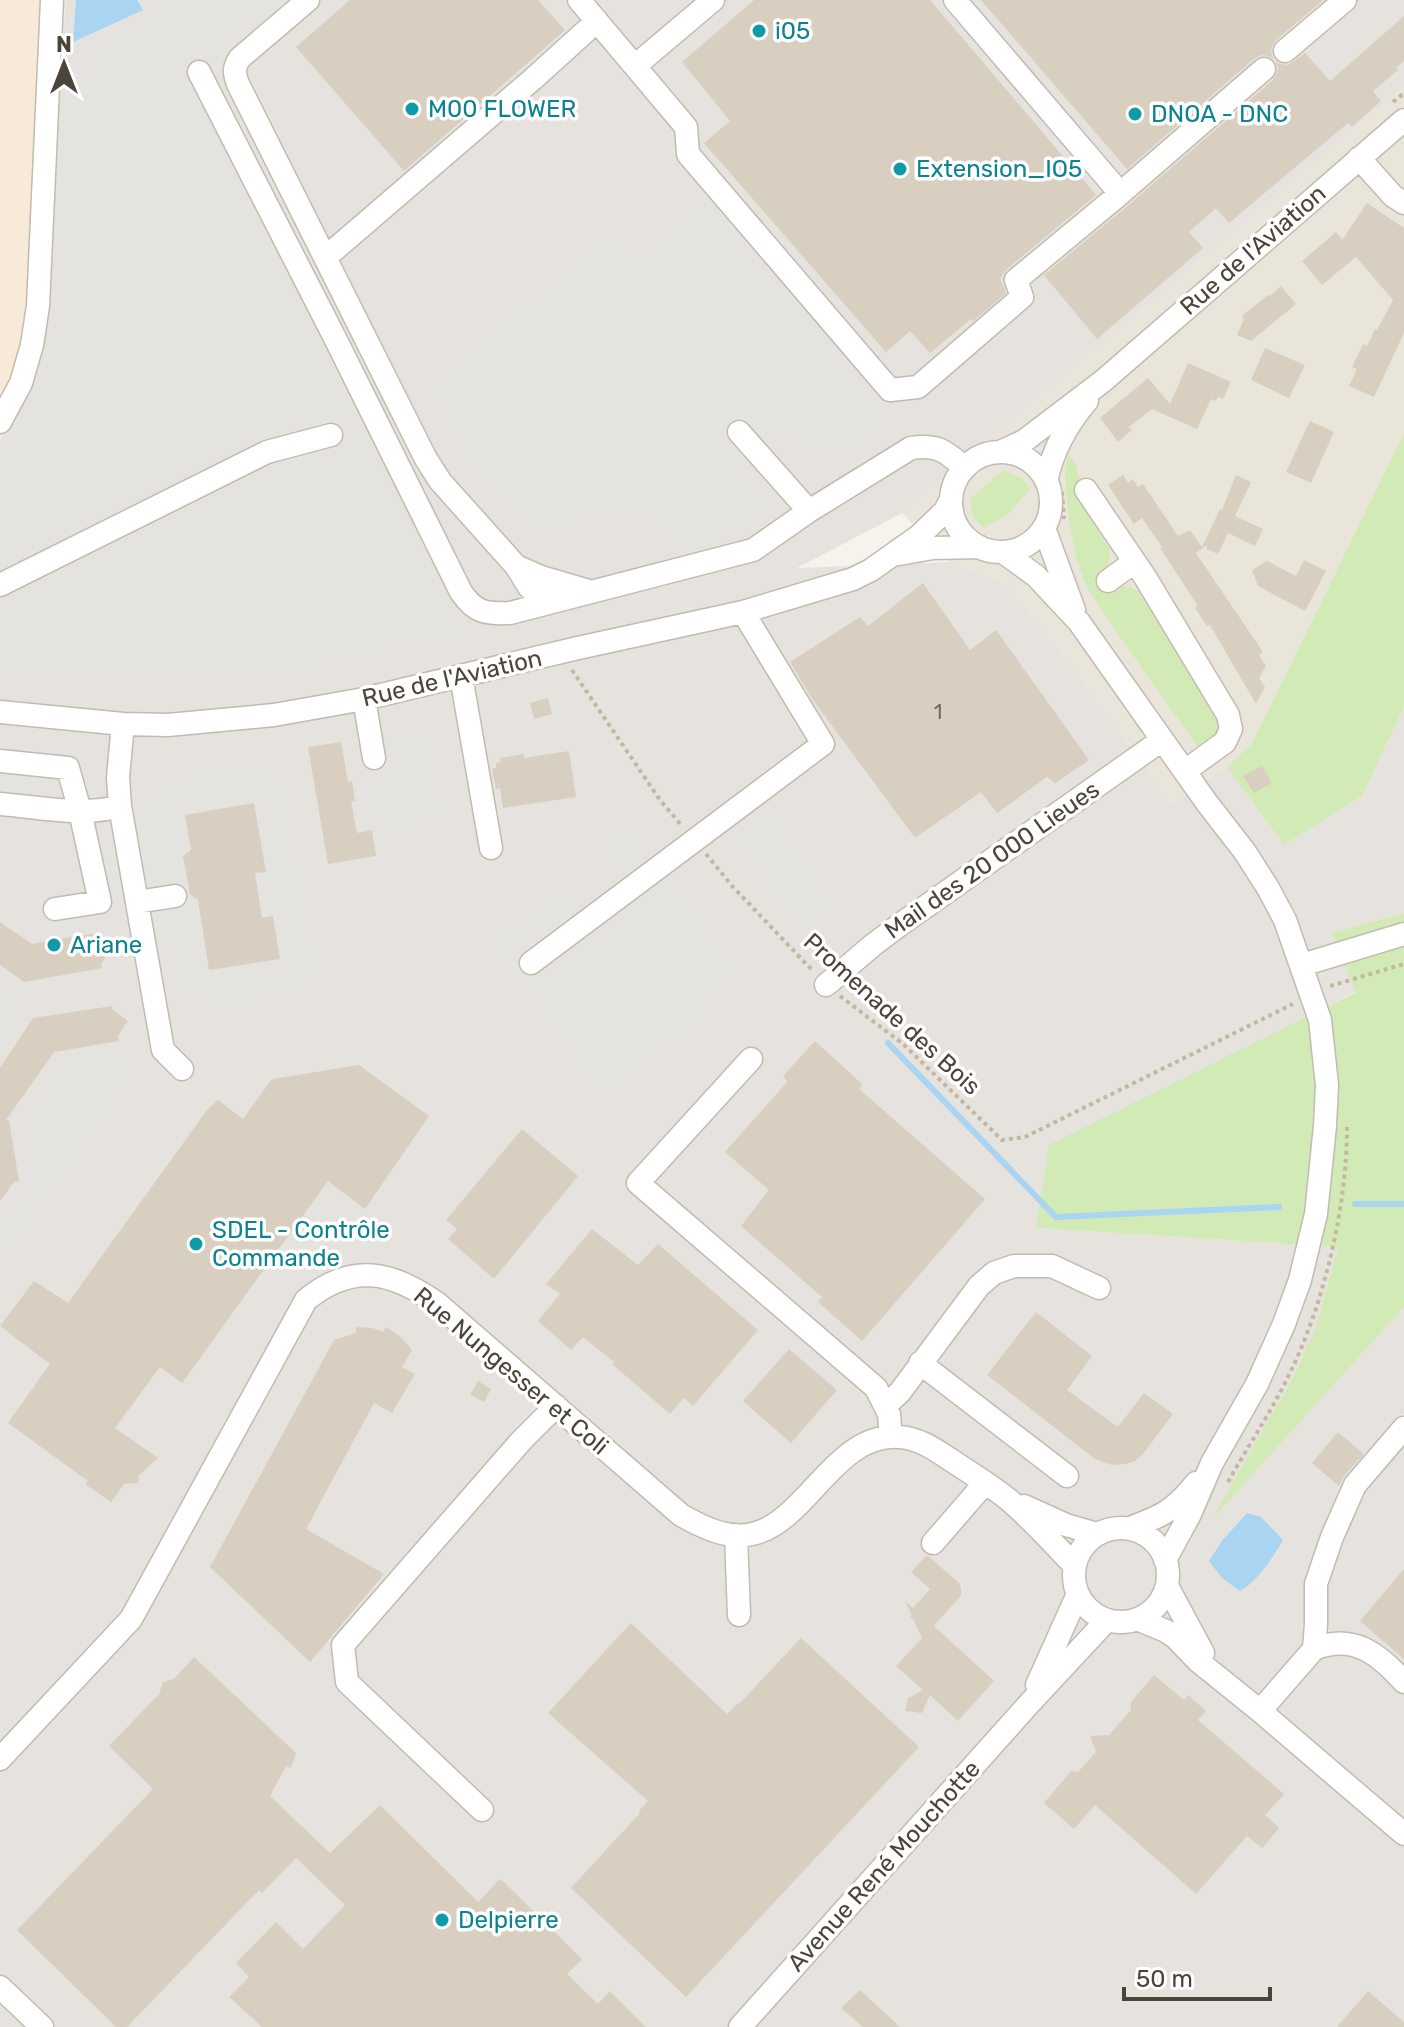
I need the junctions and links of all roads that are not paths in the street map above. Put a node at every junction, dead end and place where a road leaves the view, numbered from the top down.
1 (52, 0) edge
2 (308, 0) edge
3 (713, 0) edge
4 (955, 0) edge
5 (1345, 0) edge
6 (592, 8) edge
7 (1285, 51) dead end
8 (635, 66) junction
9 (1264, 69) dead end
10 (199, 72) dead end
11 (1404, 120) edge
12 (1359, 158) junction
13 (1120, 193) junction
14 (1404, 203) edge
15 (326, 257) junction
16 (1103, 381) junction
17 (0, 422) edge
18 (739, 432) dead end
19 (331, 435) dead end
20 (1000, 452) junction
21 (965, 468) junction
22 (1054, 482) junction
23 (1086, 490) dead end
24 (951, 499) junction
25 (809, 511) junction
26 (1054, 529) junction
27 (980, 547) junction
28 (1003, 552) junction
29 (890, 556) junction
30 (1134, 562) junction
31 (516, 566) junction
32 (1108, 581) dead end
33 (0, 585) edge
34 (590, 592) junction
35 (548, 603) junction
36 (743, 612) junction
37 (1079, 622) junction
38 (461, 676) junction
39 (364, 699) junction
40 (0, 712) edge
41 (123, 724) junction
42 (1162, 740) junction
43 (374, 758) dead end
44 (0, 761) edge
45 (1185, 771) junction
46 (0, 804) edge
47 (120, 806) junction
48 (80, 811) junction
49 (491, 848) dead end
50 (175, 896) dead end
51 (137, 902) junction
52 (55, 909) dead end
53 (1404, 934) edge
54 (531, 963) dead end
55 (1302, 965) junction
56 (826, 985) road end
57 (751, 1059) dead end
58 (182, 1069) dead end
59 (1099, 1288) dead end
60 (920, 1363) junction
61 (556, 1406) junction
62 (885, 1406) junction
63 (1404, 1428) edge
64 (891, 1437) junction
65 (1212, 1463) junction
66 (1067, 1476) dead end
67 (985, 1483) junction
68 (1008, 1499) junction
69 (1130, 1528) junction
70 (1097, 1534) junction
71 (736, 1535) junction
72 (933, 1543) dead end
73 (1165, 1560) junction
74 (1074, 1565) junction
75 (1167, 1586) junction
76 (1077, 1596) junction
77 (739, 1615) dead end
78 (1137, 1619) junction
79 (1107, 1620) junction
80 (1314, 1649) junction
81 (1219, 1678) junction
82 (1404, 1682) edge
83 (1028, 1705) junction
84 (1260, 1711) junction
85 (0, 1759) edge
86 (482, 1810) dead end
87 (1404, 1834) edge
88 (0, 1987) edge
89 (42, 2027) edge
90 (740, 2027) edge

1 - 17 street
2 - 15 street
3 - 8 street
4 - 13 street
5 - 7 street
6 - 8 street
6 - 15 street
8 - 13 street
9 - 13 street
10 - 35 street
11 - 12 street, Rue de l'Aviation
12 - 14 street
12 - 16 street, Rue de l'Aviation
15 - 31 street
16 - 20 street, Rue de l'Aviation
16 - 22 street, Rue de l'Aviation
18 - 25 street
19 - 33 street
20 - 21 street
20 - 22 street
21 - 24 street
21 - 25 street
22 - 26 street
23 - 30 street
24 - 27 street
24 - 29 street, Rue de l'Aviation
25 - 34 street
26 - 28 street
26 - 37 street
27 - 28 street
27 - 29 street, Rue de l'Aviation
28 - 37 street
29 - 36 street, Rue de l'Aviation
30 - 32 street
30 - 45 street
31 - 34 street
31 - 35 street
34 - 35 street
36 - 38 street, Rue de l'Aviation
36 - 54 street
37 - 42 street
38 - 39 street, Rue de l'Aviation
38 - 49 street
39 - 41 street, Rue de l'Aviation
39 - 43 street
40 - 41 street, Rue de l'Aviation
41 - 47 street
42 - 45 street
42 - 56 street, Mail des 20 000 Lieues
44 - 48 street
45 - 55 street
46 - 48 street
47 - 48 street
47 - 51 street
48 - 52 street
50 - 51 street
51 - 58 street
53 - 55 street
55 - 65 street
57 - 62 street
59 - 60 street
60 - 62 street
60 - 66 street
61 - 71 street, Rue Nungesser et Coli
61 - 85 street, Rue Nungesser et Coli
61 - 86 street
62 - 64 street
63 - 80 street
64 - 67 street
64 - 71 street
65 - 69 street
65 - 73 street
67 - 68 street
67 - 72 street
68 - 70 street
68 - 74 street
69 - 70 street
69 - 73 street
70 - 74 street
71 - 77 street
73 - 75 street
74 - 76 street
75 - 78 street
75 - 81 street
76 - 79 street
76 - 83 street, Avenue René Mouchotte
78 - 79 street
78 - 81 street
79 - 83 street, Avenue René Mouchotte
80 - 82 street
80 - 84 street
81 - 84 street
83 - 90 street, Avenue René Mouchotte
84 - 87 street
88 - 89 street

